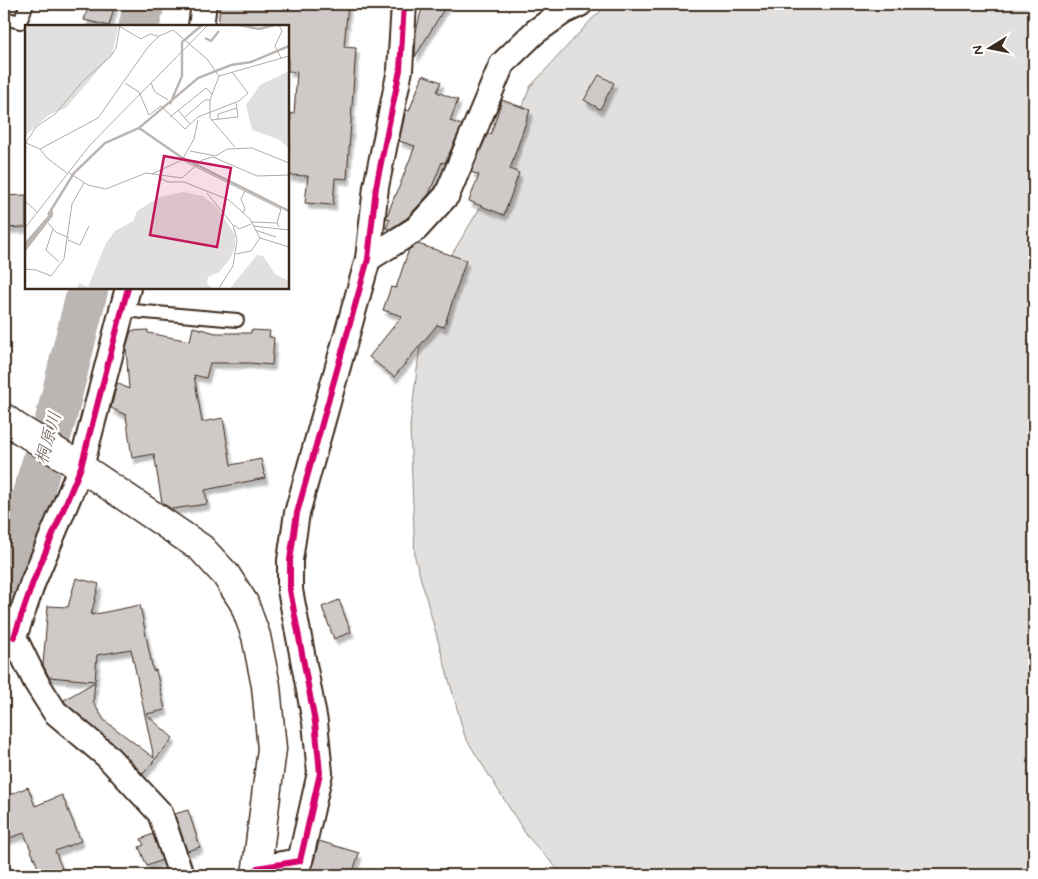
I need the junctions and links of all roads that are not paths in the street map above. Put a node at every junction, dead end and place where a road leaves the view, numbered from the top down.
1 (27, 4) edge
2 (204, 4) edge
3 (404, 4) edge
4 (580, 4) edge
5 (4, 18) edge
6 (201, 25) edge
7 (368, 259) junction
8 (128, 289) edge
9 (122, 310) junction
10 (237, 320) dead end
11 (10, 422) edge
12 (76, 464) junction
13 (9, 635) edge
14 (256, 872) edge
15 (181, 875) edge

1 - 5 lane
2 - 6 street
3 - 7 street
4 - 7 street
7 - 14 street
8 - 9 street
9 - 10 lane
9 - 12 street
11 - 12 street
12 - 13 street
12 - 14 street
13 - 15 street

